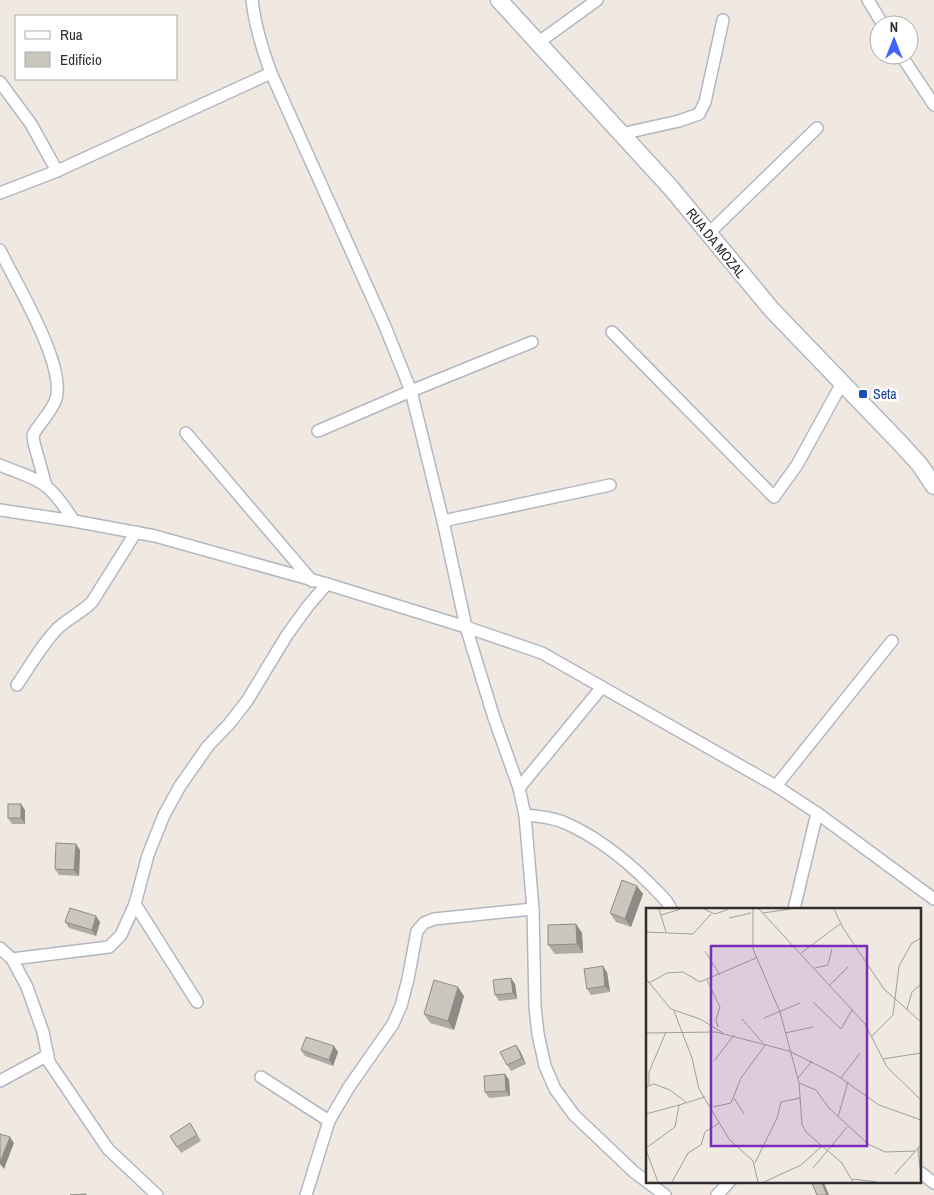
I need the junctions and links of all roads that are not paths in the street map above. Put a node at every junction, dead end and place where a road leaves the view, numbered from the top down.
1 (252, 0) edge
2 (499, 0) edge
3 (597, 0) edge
4 (868, 0) edge
5 (877, 15) edge
6 (723, 20) dead end
7 (539, 42) junction
8 (908, 65) edge
9 (271, 73) junction
10 (0, 82) edge
11 (934, 105) edge
12 (817, 128) dead end
13 (621, 134) junction
14 (57, 171) junction
15 (0, 193) edge
16 (709, 233) junction
17 (0, 250) edge
18 (612, 332) dead end
19 (532, 342) dead end
20 (842, 383) junction
21 (411, 391) junction
22 (318, 432) dead end
23 (186, 434) dead end
24 (0, 466) edge
25 (610, 485) dead end
26 (46, 486) junction
27 (934, 486) edge
28 (0, 510) edge
29 (74, 520) junction
30 (443, 521) junction
31 (136, 532) junction
32 (312, 581) junction
33 (327, 584) junction
34 (466, 627) junction
35 (892, 641) dead end
36 (17, 685) dead end
37 (602, 687) junction
38 (776, 786) junction
39 (519, 788) junction
40 (817, 813) junction
41 (525, 815) junction
42 (934, 900) edge
43 (135, 904) junction
44 (670, 908) edge
45 (794, 908) edge
46 (533, 909) junction
47 (0, 948) edge
48 (12, 959) junction
49 (197, 1002) dead end
50 (48, 1055) junction
51 (261, 1077) dead end
52 (0, 1081) edge
53 (330, 1121) junction
54 (922, 1174) edge
55 (646, 1181) edge
56 (647, 1182) edge
57 (729, 1182) edge
58 (934, 1183) edge
59 (157, 1195) edge
60 (306, 1195) edge
61 (665, 1195) edge
62 (717, 1195) edge

1 - 9 street
2 - 7 main road, RUA DA MOZAL
3 - 7 street
4 - 5 street
6 - 13 street
7 - 13 main road, RUA DA MOZAL
8 - 11 street
9 - 14 street
9 - 21 street
10 - 14 street
12 - 16 street
13 - 16 main road, RUA DA MOZAL
14 - 15 street
16 - 20 main road, RUA DA MOZAL
17 - 26 street
18 - 20 street
19 - 21 street
20 - 27 main road, RUA DA MOZAL
21 - 22 street
21 - 30 street
23 - 32 street
24 - 26 street
25 - 30 street
26 - 29 street
28 - 29 street
29 - 31 street
30 - 34 street
31 - 32 street
31 - 36 street
32 - 33 street
33 - 34 street
33 - 43 street
34 - 37 street
34 - 39 street
35 - 38 street
37 - 38 street
37 - 39 street
38 - 40 street
39 - 41 street
40 - 42 street
40 - 45 street
41 - 44 street
41 - 46 street
43 - 48 street
43 - 49 street
46 - 53 street
46 - 55 street
47 - 48 street
48 - 50 street
50 - 52 street
50 - 59 street
51 - 53 street
53 - 60 street
54 - 58 street
56 - 61 street
57 - 62 street

